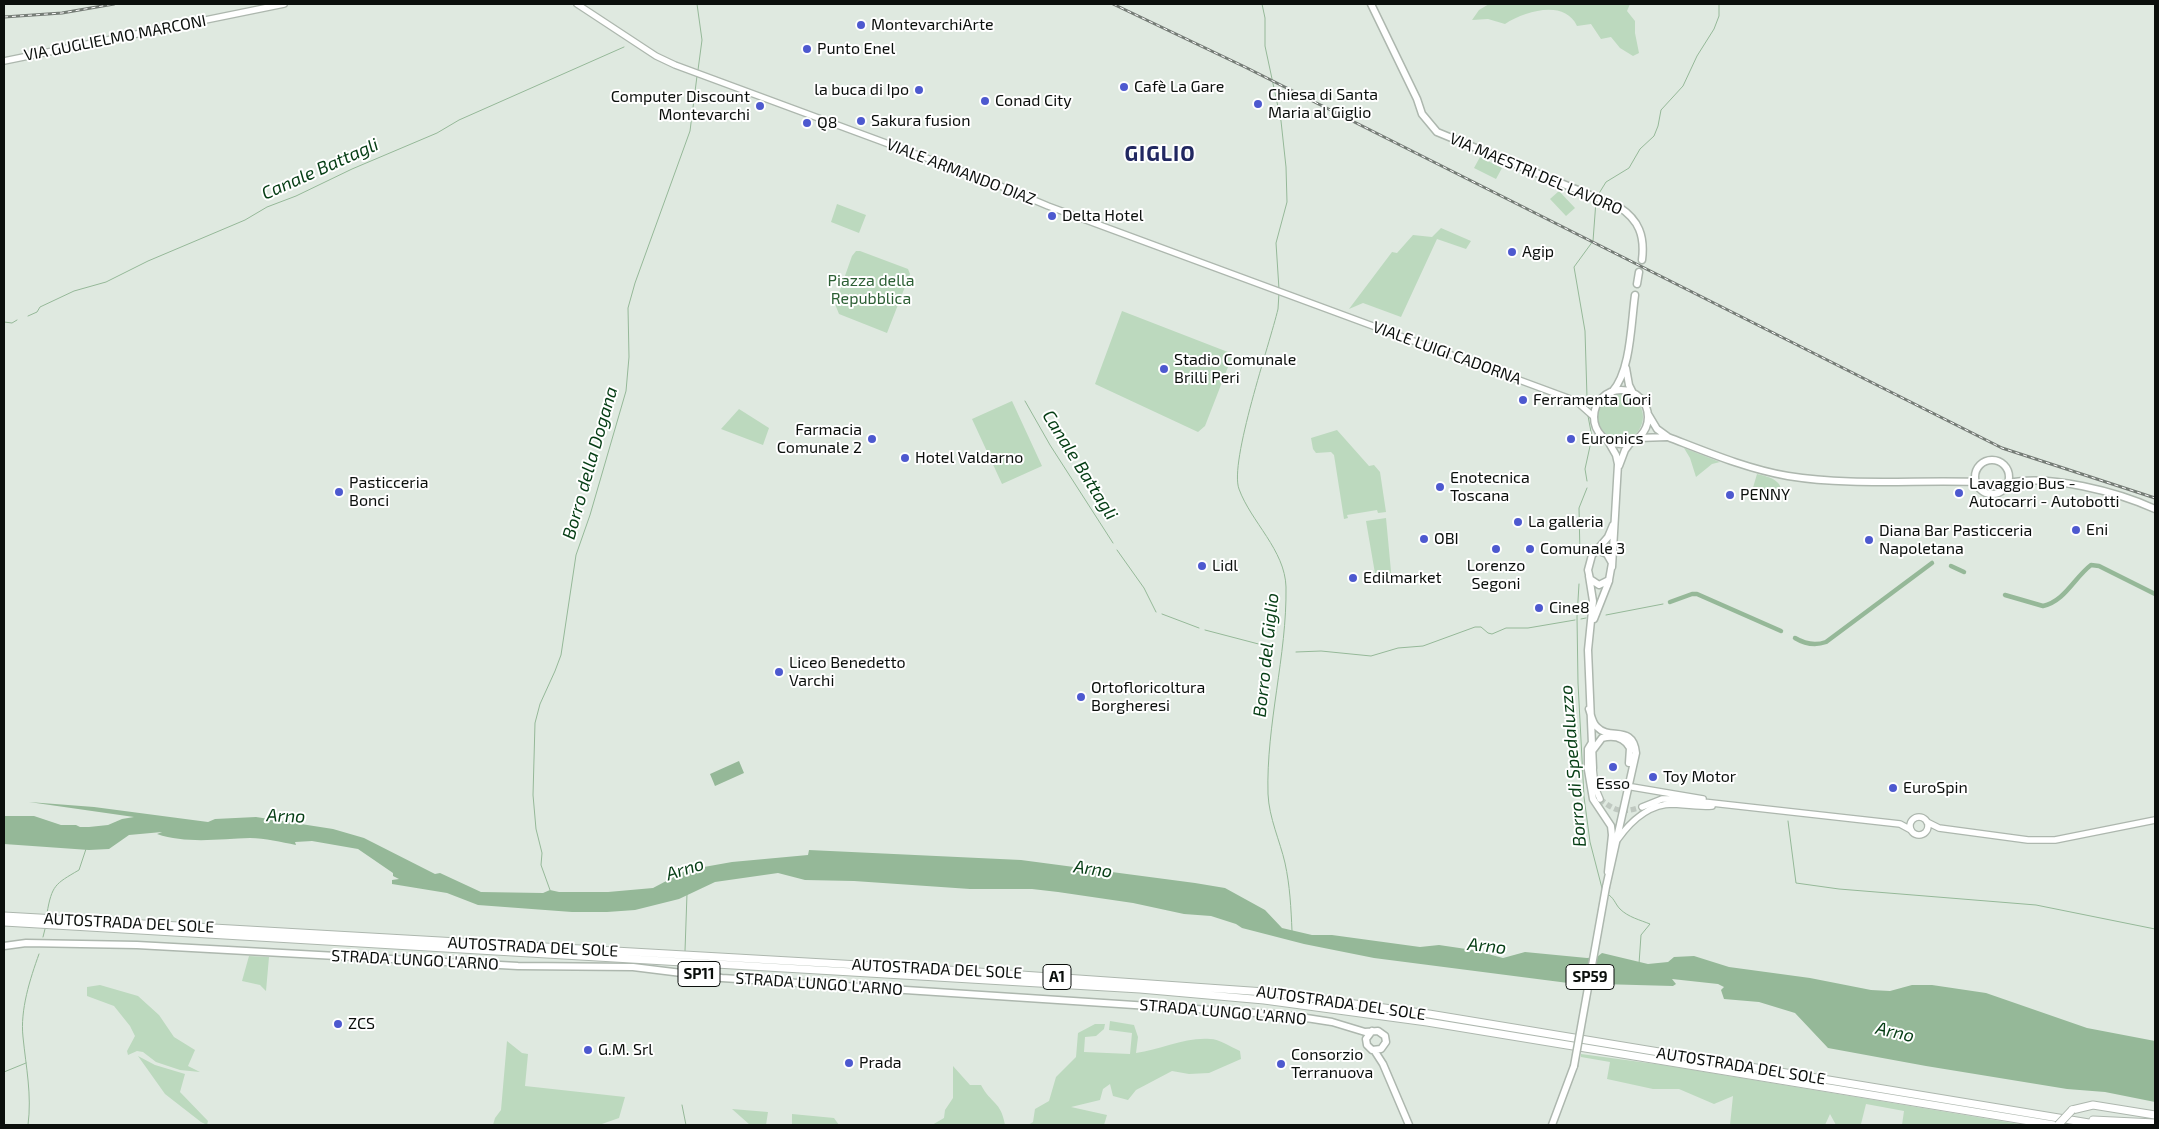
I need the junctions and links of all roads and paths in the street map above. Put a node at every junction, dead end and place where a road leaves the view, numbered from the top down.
1 (284, 4) edge
2 (577, 4) edge
3 (1371, 4) edge
4 (4, 61) edge
5 (1642, 260) dead end
6 (1639, 272) dead end
7 (1637, 284) dead end
8 (1285, 294) joint
9 (1635, 295) dead end
10 (1626, 360) junction
11 (1612, 392) junction
12 (1633, 393) junction
13 (1602, 399) junction
14 (1576, 402) junction
15 (1648, 414) junction
16 (1594, 417) junction
17 (1668, 437) junction
18 (1607, 440) junction
19 (1635, 440) junction
20 (1618, 472) junction
21 (1975, 473) junction
22 (2010, 473) junction
23 (2023, 480) junction
24 (1959, 482) junction
25 (1976, 482) junction
26 (2009, 483) junction
27 (2155, 509) edge
28 (1615, 519) junction
29 (1596, 551) junction
30 (1612, 567) junction
31 (1589, 576) junction
32 (1610, 578) junction
33 (1588, 639) junction
34 (1589, 708) junction
35 (1592, 743) junction
36 (1593, 750) junction
37 (1593, 768) joint
38 (1632, 787) dead end
39 (1600, 799) dead end
40 (1727, 805) junction
41 (1642, 806) tunnel mouth
42 (1912, 820) junction
43 (2155, 820) edge
44 (1927, 822) junction
45 (1900, 824) junction
46 (1940, 828) junction
47 (1911, 830) junction
48 (1926, 830) junction
49 (1618, 839) junction
50 (1608, 873) junction
51 (1606, 887) junction
52 (4, 916) edge
53 (4, 922) edge
54 (4, 946) edge
55 (1351, 1027) junction
56 (1372, 1031) junction
57 (1366, 1042) junction
58 (1383, 1047) junction
59 (1374, 1050) junction
60 (1383, 1064) junction
61 (2155, 1115) edge
62 (2067, 1119) junction
63 (2155, 1123) edge
64 (1409, 1125) edge
65 (1552, 1125) edge
66 (2054, 1125) edge
67 (2058, 1125) edge
68 (2101, 1125) edge

1 - 4 street, VIA GUGLIELMO MARCONI
2 - 8 street, VIALE ARMANDO DIAZ
3 - 5 main road, VIA MAESTRI DEL LAVORO
6 - 7 main road
8 - 14 street, VIALE LUIGI CADORNA
9 - 10 main road
10 - 11 main road
10 - 12 main road
11 - 12 main road
11 - 13 main road
12 - 15 main road
13 - 14 street, VIALE LUIGI CADORNA
13 - 16 main road
14 - 16 street, VIALE LUIGI CADORNA
15 - 17 main road
15 - 19 main road
16 - 18 main road
17 - 19 main road
17 - 24 main road
18 - 19 main road
18 - 20 main road
19 - 20 main road
20 - 28 main road
21 - 22 main road
21 - 24 main road
21 - 25 main road
22 - 23 main road
22 - 26 main road
23 - 26 main road
23 - 27 main road
24 - 25 main road
25 - 26 main road
28 - 29 main road
28 - 30 main road
29 - 30 main road
29 - 31 main road
30 - 32 main road
31 - 32 main road
31 - 33 main road
32 - 33 main road
33 - 34 main road
34 - 35 main road
34 - 49 main road, SP59
35 - 36 main road
35 - 50 main road
36 - 37 main road
36 - 50 main road
37 - 39 street
38 - 40 street
40 - 41 street
40 - 45 street
40 - 49 street
42 - 44 street
42 - 45 street
42 - 47 street
43 - 46 street
44 - 46 street
44 - 48 street
45 - 47 street
46 - 48 street
47 - 48 street
49 - 51 main road, SP59
50 - 51 main road
51 - 65 main road, SP59, bridge
52 - 62 highway, AUTOSTRADA DEL SOLE / A1
53 - 66 highway, AUTOSTRADA DEL SOLE / A1
54 - 55 main road, STRADA LUNGO L'ARNO / SP11
55 - 56 main road, STRADA LUNGO L'ARNO / SP11
55 - 57 main road
56 - 57 main road
56 - 58 main road
57 - 59 main road
58 - 59 main road
58 - 60 main road
59 - 60 main road
60 - 64 main road
61 - 67 highway, bridge
62 - 63 highway
62 - 68 highway, AUTOSTRADA DEL SOLE / A1

